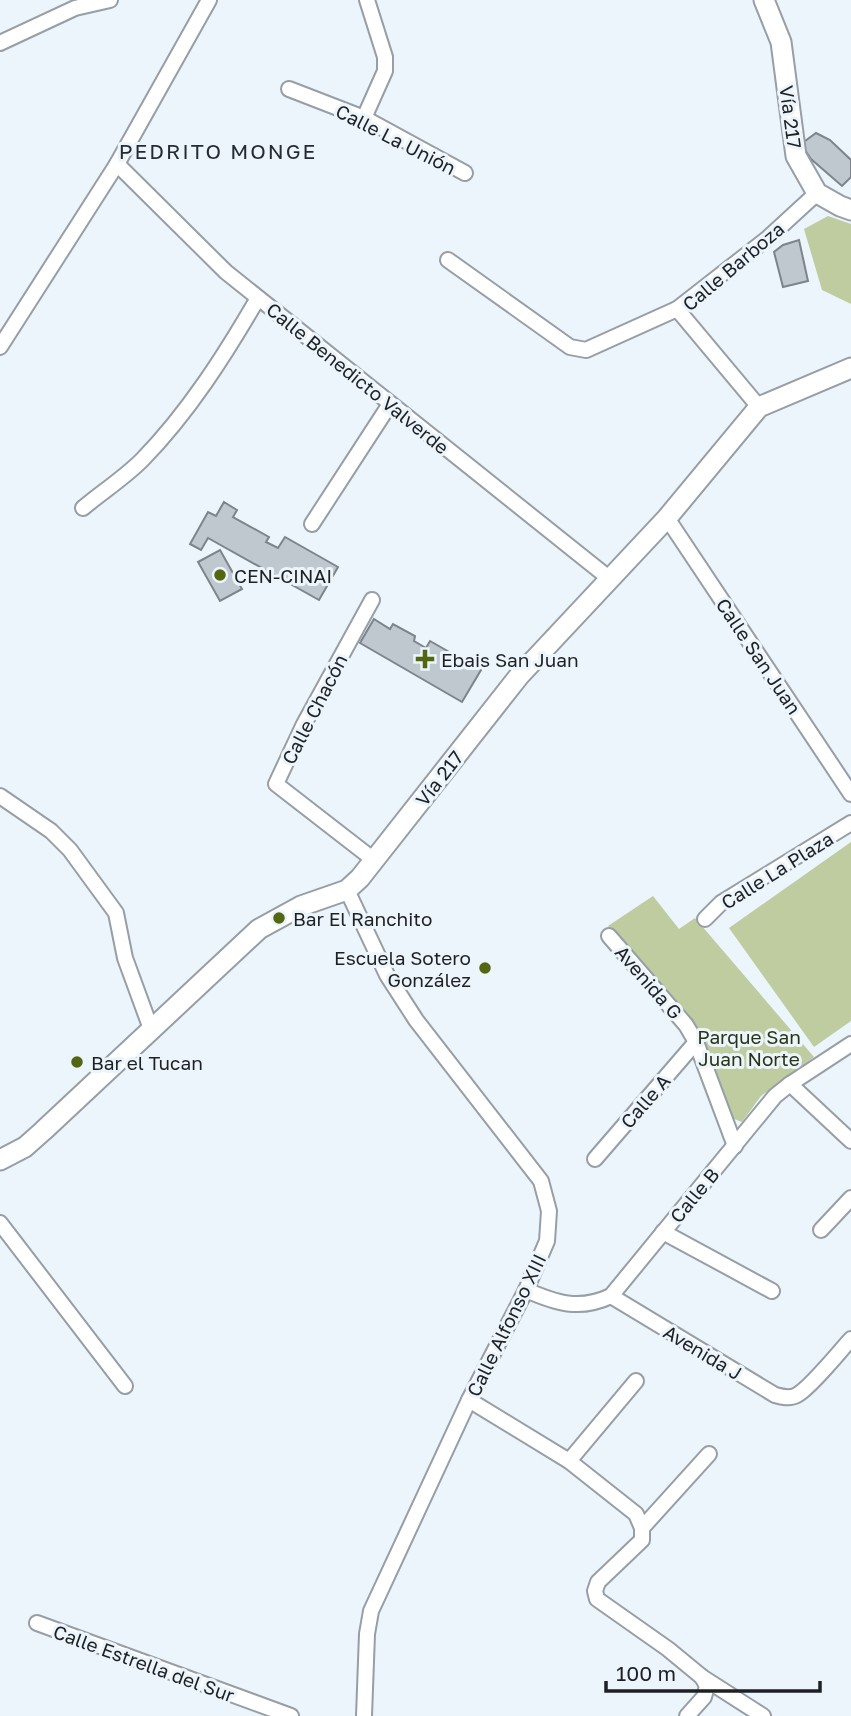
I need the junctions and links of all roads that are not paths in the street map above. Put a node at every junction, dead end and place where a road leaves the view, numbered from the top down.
1 (110, 0) edge
2 (209, 0) edge
3 (367, 0) edge
4 (764, 0) edge
5 (0, 43) edge
6 (289, 89) dead end
7 (364, 118) junction
8 (117, 164) junction
9 (465, 173) dead end
10 (817, 193) junction
11 (851, 210) edge
12 (448, 260) dead end
13 (258, 298) junction
14 (677, 309) junction
15 (0, 347) edge
16 (851, 368) edge
17 (390, 404) junction
18 (759, 407) junction
19 (83, 508) dead end
20 (667, 518) junction
21 (312, 524) dead end
22 (610, 579) junction
23 (372, 600) dead end
24 (851, 794) edge
25 (0, 796) edge
26 (851, 823) edge
27 (374, 860) junction
28 (346, 890) junction
29 (705, 919) dead end
30 (609, 936) dead end
31 (151, 1028) junction
32 (696, 1042) junction
33 (851, 1044) edge
34 (790, 1084) junction
35 (851, 1141) edge
36 (735, 1146) junction
37 (594, 1159) dead end
38 (0, 1160) edge
39 (851, 1198) edge
40 (0, 1223) edge
41 (821, 1230) dead end
42 (663, 1232) junction
43 (526, 1290) junction
44 (772, 1291) dead end
45 (611, 1296) junction
46 (851, 1339) edge
47 (636, 1381) dead end
48 (125, 1386) dead end
49 (469, 1400) junction
50 (709, 1454) dead end
51 (569, 1461) junction
52 (642, 1528) junction
53 (37, 1623) dead end
54 (702, 1677) junction
55 (291, 1716) edge
56 (364, 1716) edge
57 (687, 1716) edge
58 (763, 1716) edge

1 - 5 street
2 - 8 street
3 - 7 street
4 - 10 main road, Vía 217
6 - 7 street, Calle La Unión
7 - 9 street, Calle La Unión
8 - 13 street, Calle Benedicto Valverde
8 - 15 street
10 - 11 main road
10 - 14 street, Calle Barboza
12 - 14 street
13 - 17 street, Calle Benedicto Valverde
13 - 19 street
14 - 18 street, Calle Barboza
16 - 18 main road, Vía 217
17 - 21 street
17 - 22 street, Calle Benedicto Valverde
18 - 20 main road, Vía 217
20 - 22 main road, Vía 217
20 - 24 street, Calle San Juan
22 - 27 main road, Vía 217
23 - 27 street, Calle Chacón
25 - 31 street
26 - 29 street, Calle La Plaza
27 - 28 main road, Vía 217
28 - 31 main road, Vía 217
28 - 43 street, Calle Alfonso XIII
30 - 32 street, Avenida G
31 - 38 main road, Vía 217
32 - 36 street, Avenida G
32 - 37 street, Calle A
33 - 34 street, Calle B
34 - 35 street
34 - 36 street, Calle B
36 - 42 street, Calle B
39 - 41 street
40 - 48 street
42 - 44 street
42 - 45 street, Calle B
43 - 45 street
43 - 49 street, Calle Alfonso XIII
45 - 46 street, Avenida J
47 - 51 street
49 - 51 street
49 - 56 street, Calle Alfonso XIII
50 - 52 street
51 - 52 street
52 - 54 street
53 - 55 street, Calle Estrella del Sur
54 - 57 street
54 - 58 street

